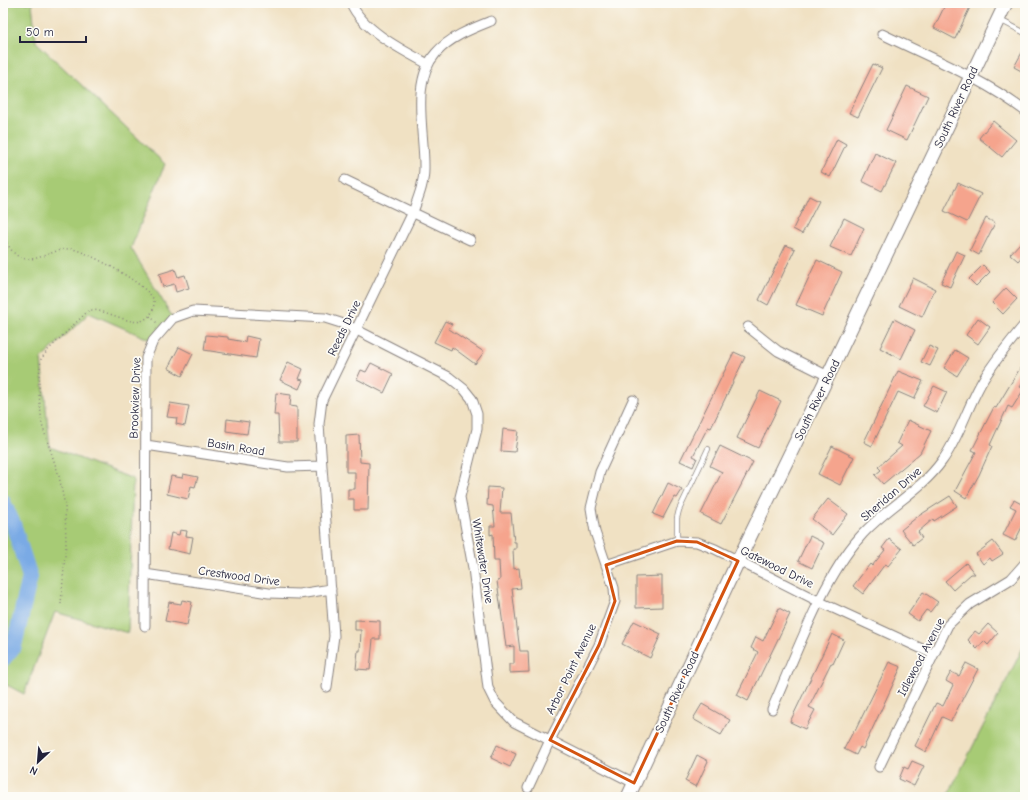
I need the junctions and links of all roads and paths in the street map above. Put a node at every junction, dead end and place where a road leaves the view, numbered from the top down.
1 (351, 3) edge
2 (1006, 3) edge
3 (998, 19) junction
4 (490, 21) dead end
5 (1025, 33) edge
6 (882, 34) dead end
7 (428, 64) junction
8 (970, 76) junction
9 (1025, 112) edge
10 (345, 180) dead end
11 (413, 212) junction
12 (3, 236) edge
13 (470, 240) dead end
14 (1025, 324) edge
15 (748, 327) dead end
16 (357, 330) junction
17 (828, 376) junction
18 (632, 400) dead end
19 (146, 445) junction
20 (708, 449) dead end
21 (322, 466) junction
22 (677, 541) junction
23 (738, 561) junction
24 (1025, 563) edge
25 (606, 565) junction
26 (145, 574) junction
27 (331, 589) junction
28 (820, 602) junction
29 (61, 604) dead end
30 (145, 626) dead end
31 (933, 654) junction
32 (327, 687) dead end
33 (772, 709) dead end
34 (550, 740) junction
35 (880, 767) dead end
36 (634, 783) junction
37 (528, 788) dead end
38 (628, 797) edge

1 - 7 street
2 - 3 street, South River Road
3 - 5 lane
3 - 8 street, South River Road
4 - 7 street, Reeds Drive
6 - 8 street
7 - 11 street, Reeds Drive
8 - 9 street
8 - 17 street, South River Road
10 - 11 street
11 - 13 street
11 - 16 street, Reeds Drive
12 - 29 path
14 - 28 street, Sheridan Drive
15 - 17 street
16 - 19 street, Brookview Drive
16 - 21 street, Reeds Drive
16 - 34 street, Whitewater Drive
17 - 23 street, South River Road
18 - 25 street, Arbor Point Avenue
19 - 21 street, Basin Road
19 - 26 street, Brookview Drive
20 - 22 lane
21 - 27 street, Reeds Drive
22 - 23 street, Gatewood Drive
22 - 25 street, Gatewood Drive
23 - 28 street, Gatewood Drive
23 - 36 street, South River Road
24 - 31 street, Idlewood Avenue
25 - 34 street, Arbor Point Avenue
26 - 27 street, Crestwood Drive
26 - 30 street, Brookview Drive
27 - 32 street, Reeds Drive
28 - 31 street, Gatewood Drive
28 - 33 street, Sheridan Drive
31 - 35 street, Idlewood Avenue
34 - 36 street, Whitewater Drive
34 - 37 street, Arbor Point Avenue
36 - 38 street, South River Road

